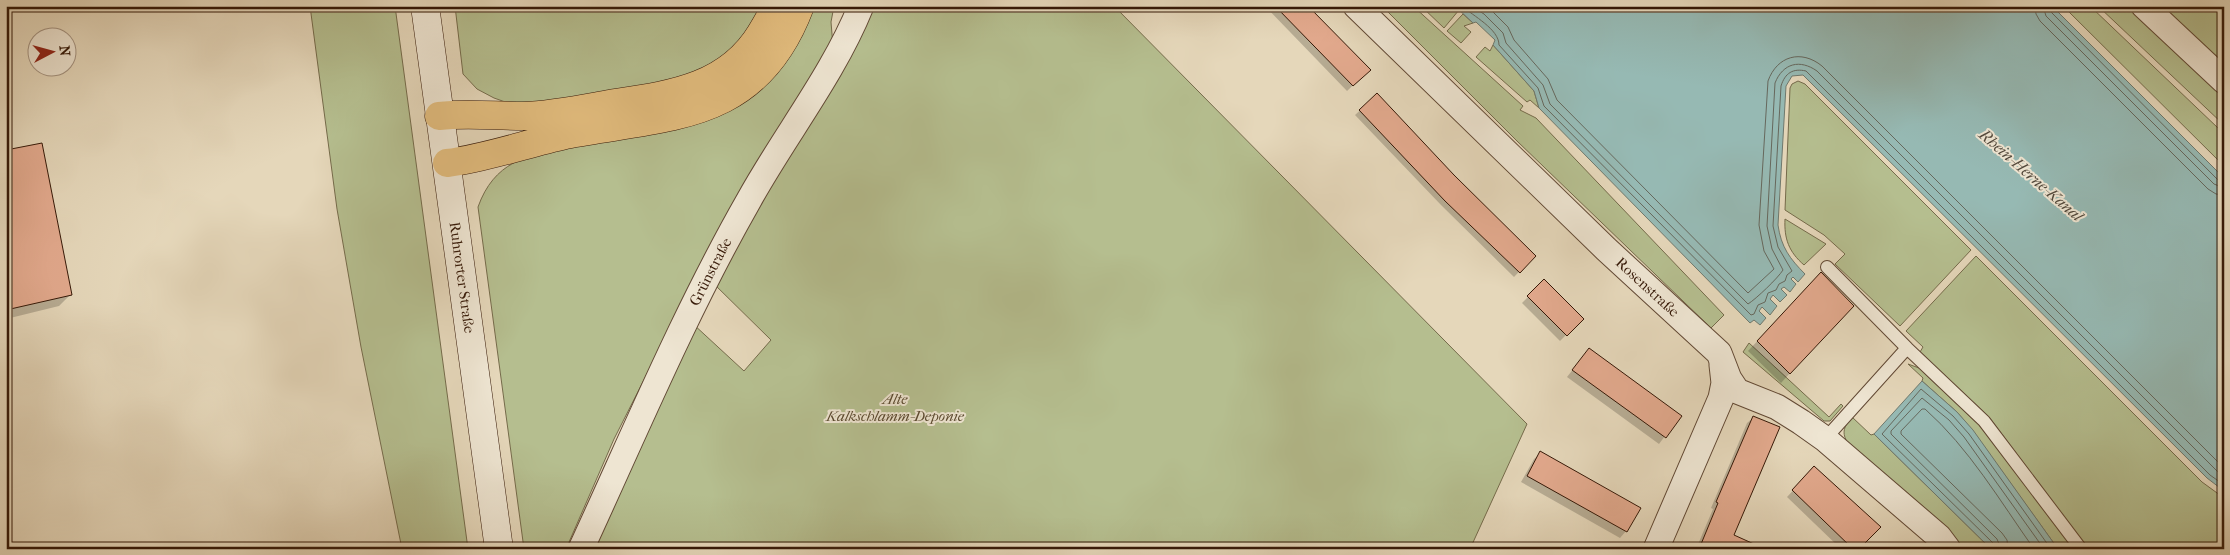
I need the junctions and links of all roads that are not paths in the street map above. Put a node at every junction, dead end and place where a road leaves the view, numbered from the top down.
1 (425, 6) edge
2 (776, 6) edge
3 (800, 6) edge
4 (861, 6) edge
5 (1356, 6) edge
6 (2144, 6) edge
7 (2224, 81) edge
8 (439, 116) junction
9 (447, 163) junction
10 (1828, 268) dead end
11 (1907, 348) junction
12 (1722, 365) junction
13 (1824, 439) junction
14 (499, 549) edge
15 (581, 549) edge
16 (1656, 549) edge
17 (1948, 549) edge
18 (2081, 549) edge

1 - 8 main road, Ruhrorter Straße
2 - 8 highway
3 - 9 highway
4 - 15 street, Grünstraße
5 - 12 street, Rosenstraße
6 - 7 street
8 - 9 main road, Ruhrorter Straße
9 - 14 main road, Ruhrorter Straße
10 - 11 lane
11 - 13 lane
11 - 18 lane
12 - 13 street, Rosenstraße
12 - 16 street
13 - 17 street, Rosenstraße

